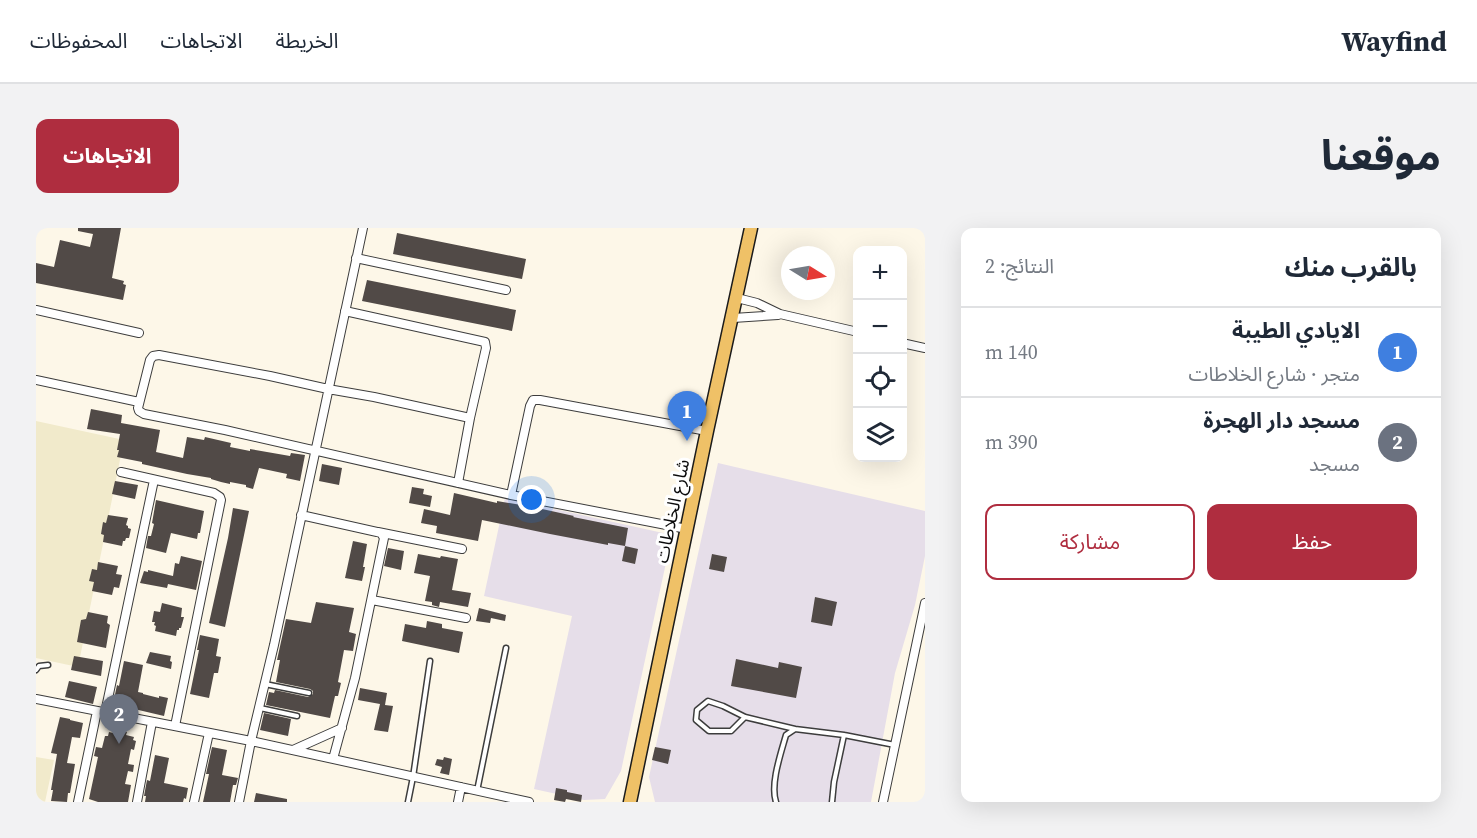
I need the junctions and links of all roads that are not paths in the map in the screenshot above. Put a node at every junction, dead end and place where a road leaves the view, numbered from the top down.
1 (363, 228) edge
2 (752, 228) edge
3 (356, 258) junction
4 (506, 290) dead end
5 (737, 298) junction
6 (36, 310) edge
7 (345, 311) junction
8 (780, 314) junction
9 (733, 318) junction
10 (853, 331) edge
11 (139, 333) dead end
12 (907, 344) edge
13 (925, 348) edge
14 (36, 380) edge
15 (328, 389) junction
16 (139, 402) junction
17 (470, 418) junction
18 (707, 431) junction
19 (315, 451) junction
20 (122, 472) dead end
21 (154, 480) junction
22 (458, 483) junction
23 (511, 495) junction
24 (302, 515) junction
25 (687, 529) junction
26 (377, 532) junction
27 (462, 549) dead end
28 (372, 600) junction
29 (925, 603) edge
30 (466, 618) dead end
31 (506, 648) dead end
32 (430, 661) dead end
33 (48, 665) dead end
34 (36, 670) edge
35 (264, 684) junction
36 (309, 693) dead end
37 (36, 699) edge
38 (258, 708) junction
39 (101, 712) junction
40 (297, 716) dead end
41 (745, 717) junction
42 (152, 722) junction
43 (175, 726) junction
44 (342, 728) junction
45 (795, 729) junction
46 (208, 733) junction
47 (844, 735) junction
48 (251, 741) junction
49 (895, 745) junction
50 (293, 750) junction
51 (333, 759) junction
52 (413, 777) junction
53 (461, 787) junction
54 (477, 791) junction
55 (78, 802) edge
56 (136, 802) edge
57 (194, 802) edge
58 (239, 802) edge
59 (408, 802) edge
60 (458, 802) edge
61 (529, 802) edge
62 (630, 802) edge
63 (776, 802) edge
64 (832, 802) edge
65 (883, 802) edge

1 - 3 street
2 - 5 main road, شارع الخلاطات
3 - 4 street
3 - 7 street
5 - 8 street
5 - 9 main road, شارع الخلاطات
6 - 11 street
7 - 15 street
7 - 17 street
8 - 9 street
8 - 10 street
9 - 18 main road, شارع الخلاطات
12 - 13 street
14 - 16 street
15 - 16 street
15 - 17 street
15 - 19 street
16 - 19 street
17 - 22 street
18 - 23 street
18 - 25 main road, شارع الخلاطات
19 - 22 street
19 - 24 street
20 - 21 street
21 - 39 street
21 - 43 street
22 - 23 street
23 - 25 street
24 - 26 street
24 - 35 street
25 - 62 main road, شارع الخلاطات
26 - 27 street
26 - 28 street
28 - 30 street
28 - 44 street
29 - 49 street
31 - 54 lane
32 - 52 lane
33 - 34 lane
35 - 36 lane
35 - 38 street
37 - 39 street
38 - 40 lane
38 - 48 street
39 - 42 street
39 - 55 street
41 - 41 lane
41 - 45 lane
42 - 43 street
42 - 56 street
43 - 46 street
44 - 50 street
44 - 51 street
45 - 47 lane
45 - 63 lane
46 - 48 street
46 - 57 street
47 - 49 lane
47 - 64 lane
48 - 50 street
48 - 58 street
49 - 65 street
50 - 51 street
51 - 52 street
52 - 53 street
52 - 59 lane
53 - 54 street
53 - 60 street
54 - 61 street

